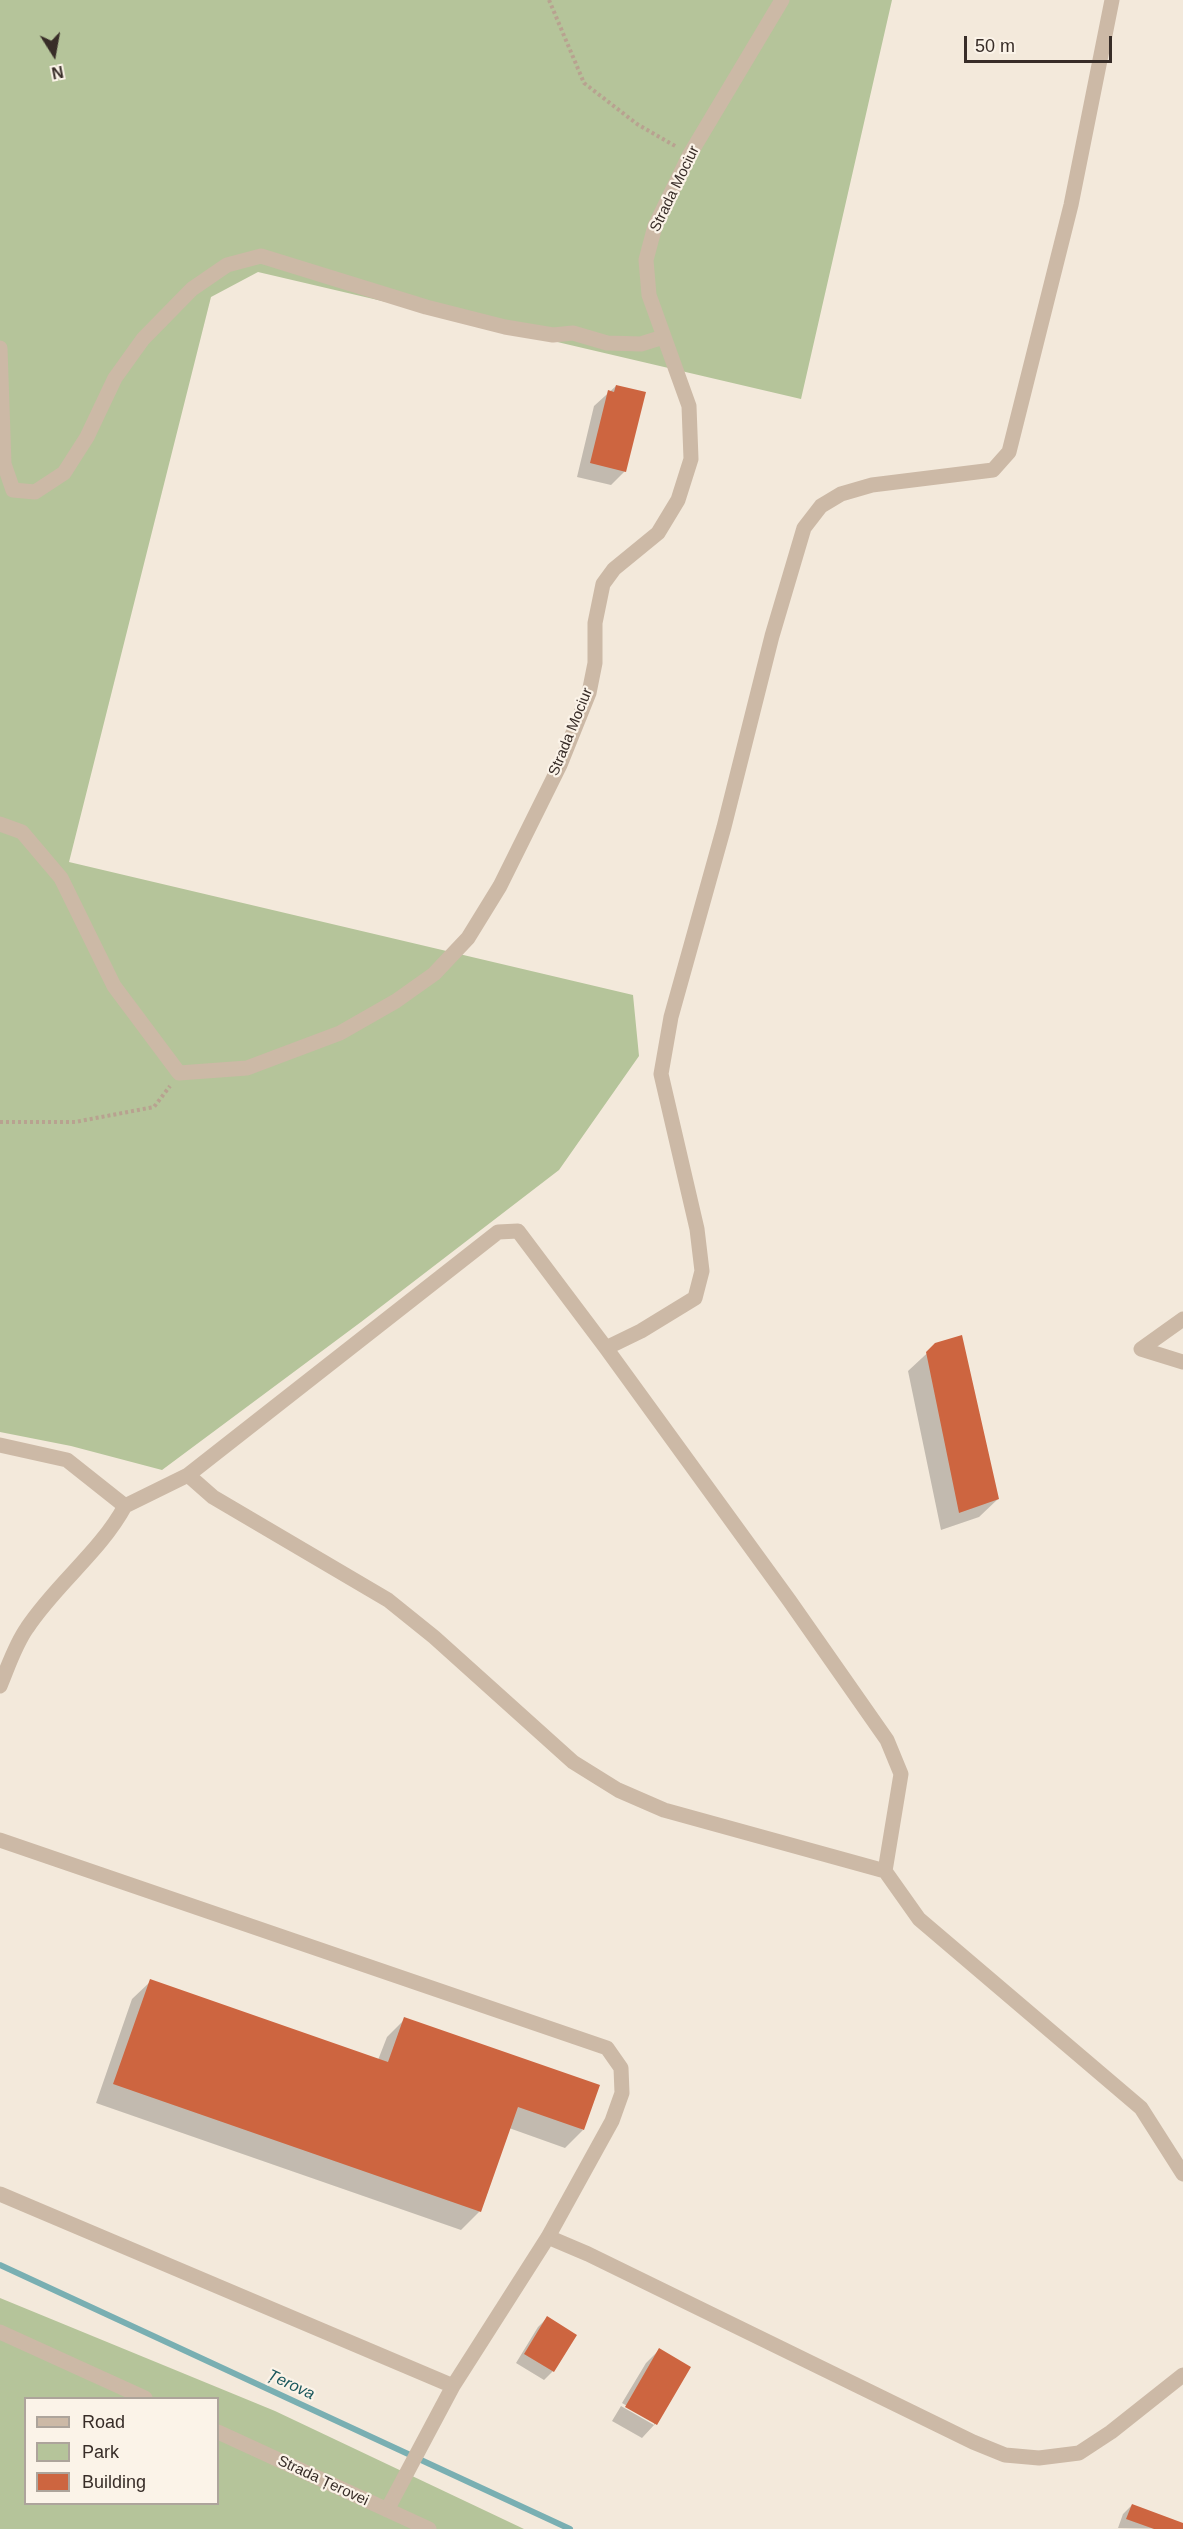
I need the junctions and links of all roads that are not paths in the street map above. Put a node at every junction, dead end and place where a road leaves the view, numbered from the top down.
1 (782, 0) edge
2 (1112, 0) edge
3 (663, 337) junction
4 (0, 348) edge
5 (0, 824) edge
6 (1183, 1319) edge
7 (606, 1348) junction
8 (1183, 1362) edge
9 (0, 1445) edge
10 (188, 1475) junction
11 (125, 1506) junction
12 (0, 1686) edge
13 (0, 1840) edge
14 (885, 1871) junction
15 (1183, 2174) edge
16 (0, 2194) edge
17 (548, 2237) junction
18 (0, 2332) edge
19 (1183, 2375) edge
20 (453, 2386) junction
21 (143, 2397) edge
22 (219, 2432) edge
23 (387, 2510) junction
24 (429, 2529) edge

1 - 3 street, Strada Mociur
2 - 7 street
3 - 4 street
3 - 5 street, Strada Mociur
6 - 8 street
7 - 10 street
7 - 14 street
9 - 11 street
10 - 11 street
10 - 14 street
11 - 12 street
13 - 17 street
14 - 15 street
16 - 20 street
17 - 19 street
17 - 20 street
18 - 21 street
20 - 23 street
22 - 23 street, Strada Țerovei
23 - 24 street, Strada Țerovei

